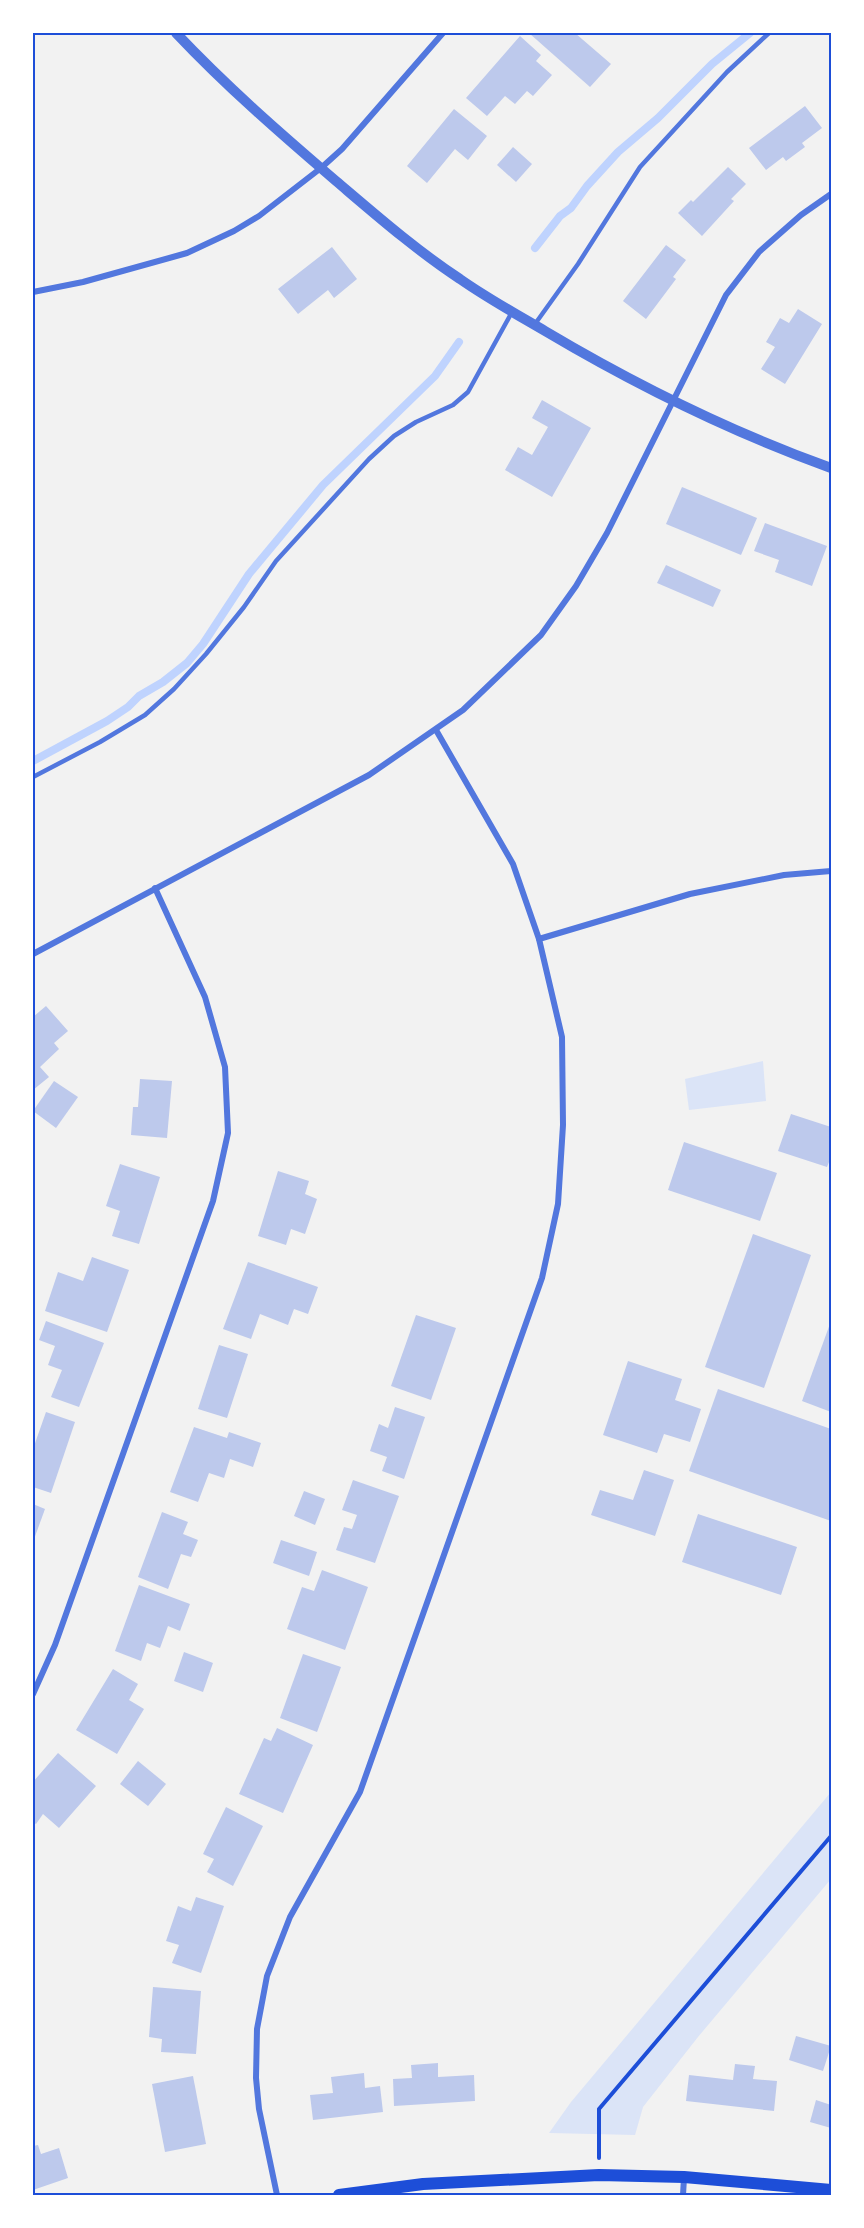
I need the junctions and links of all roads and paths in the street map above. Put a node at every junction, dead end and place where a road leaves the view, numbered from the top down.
1 (176, 33) edge
2 (443, 33) edge
3 (769, 33) edge
4 (321, 168) junction
5 (831, 194) edge
6 (33, 292) edge
7 (512, 312) junction
8 (534, 325) junction
9 (673, 401) junction
10 (831, 468) edge
11 (436, 730) junction
12 (33, 777) edge
13 (831, 871) edge
14 (155, 888) junction
15 (539, 939) junction
16 (33, 954) edge
17 (33, 1694) edge
18 (831, 1836) edge
19 (599, 2175) junction
20 (684, 2177) junction
21 (831, 2190) edge
22 (278, 2195) edge
23 (339, 2195) edge
24 (683, 2195) edge

1 - 4 street
2 - 4 street
3 - 8 lane
4 - 6 street
4 - 7 street
5 - 9 street
7 - 8 street
7 - 12 lane
8 - 9 street
9 - 10 street
9 - 11 street
11 - 14 street
11 - 15 street
13 - 15 street
14 - 16 street
14 - 17 street
15 - 22 street
18 - 19 path
19 - 20 main road
19 - 23 main road
20 - 21 main road
20 - 24 street

